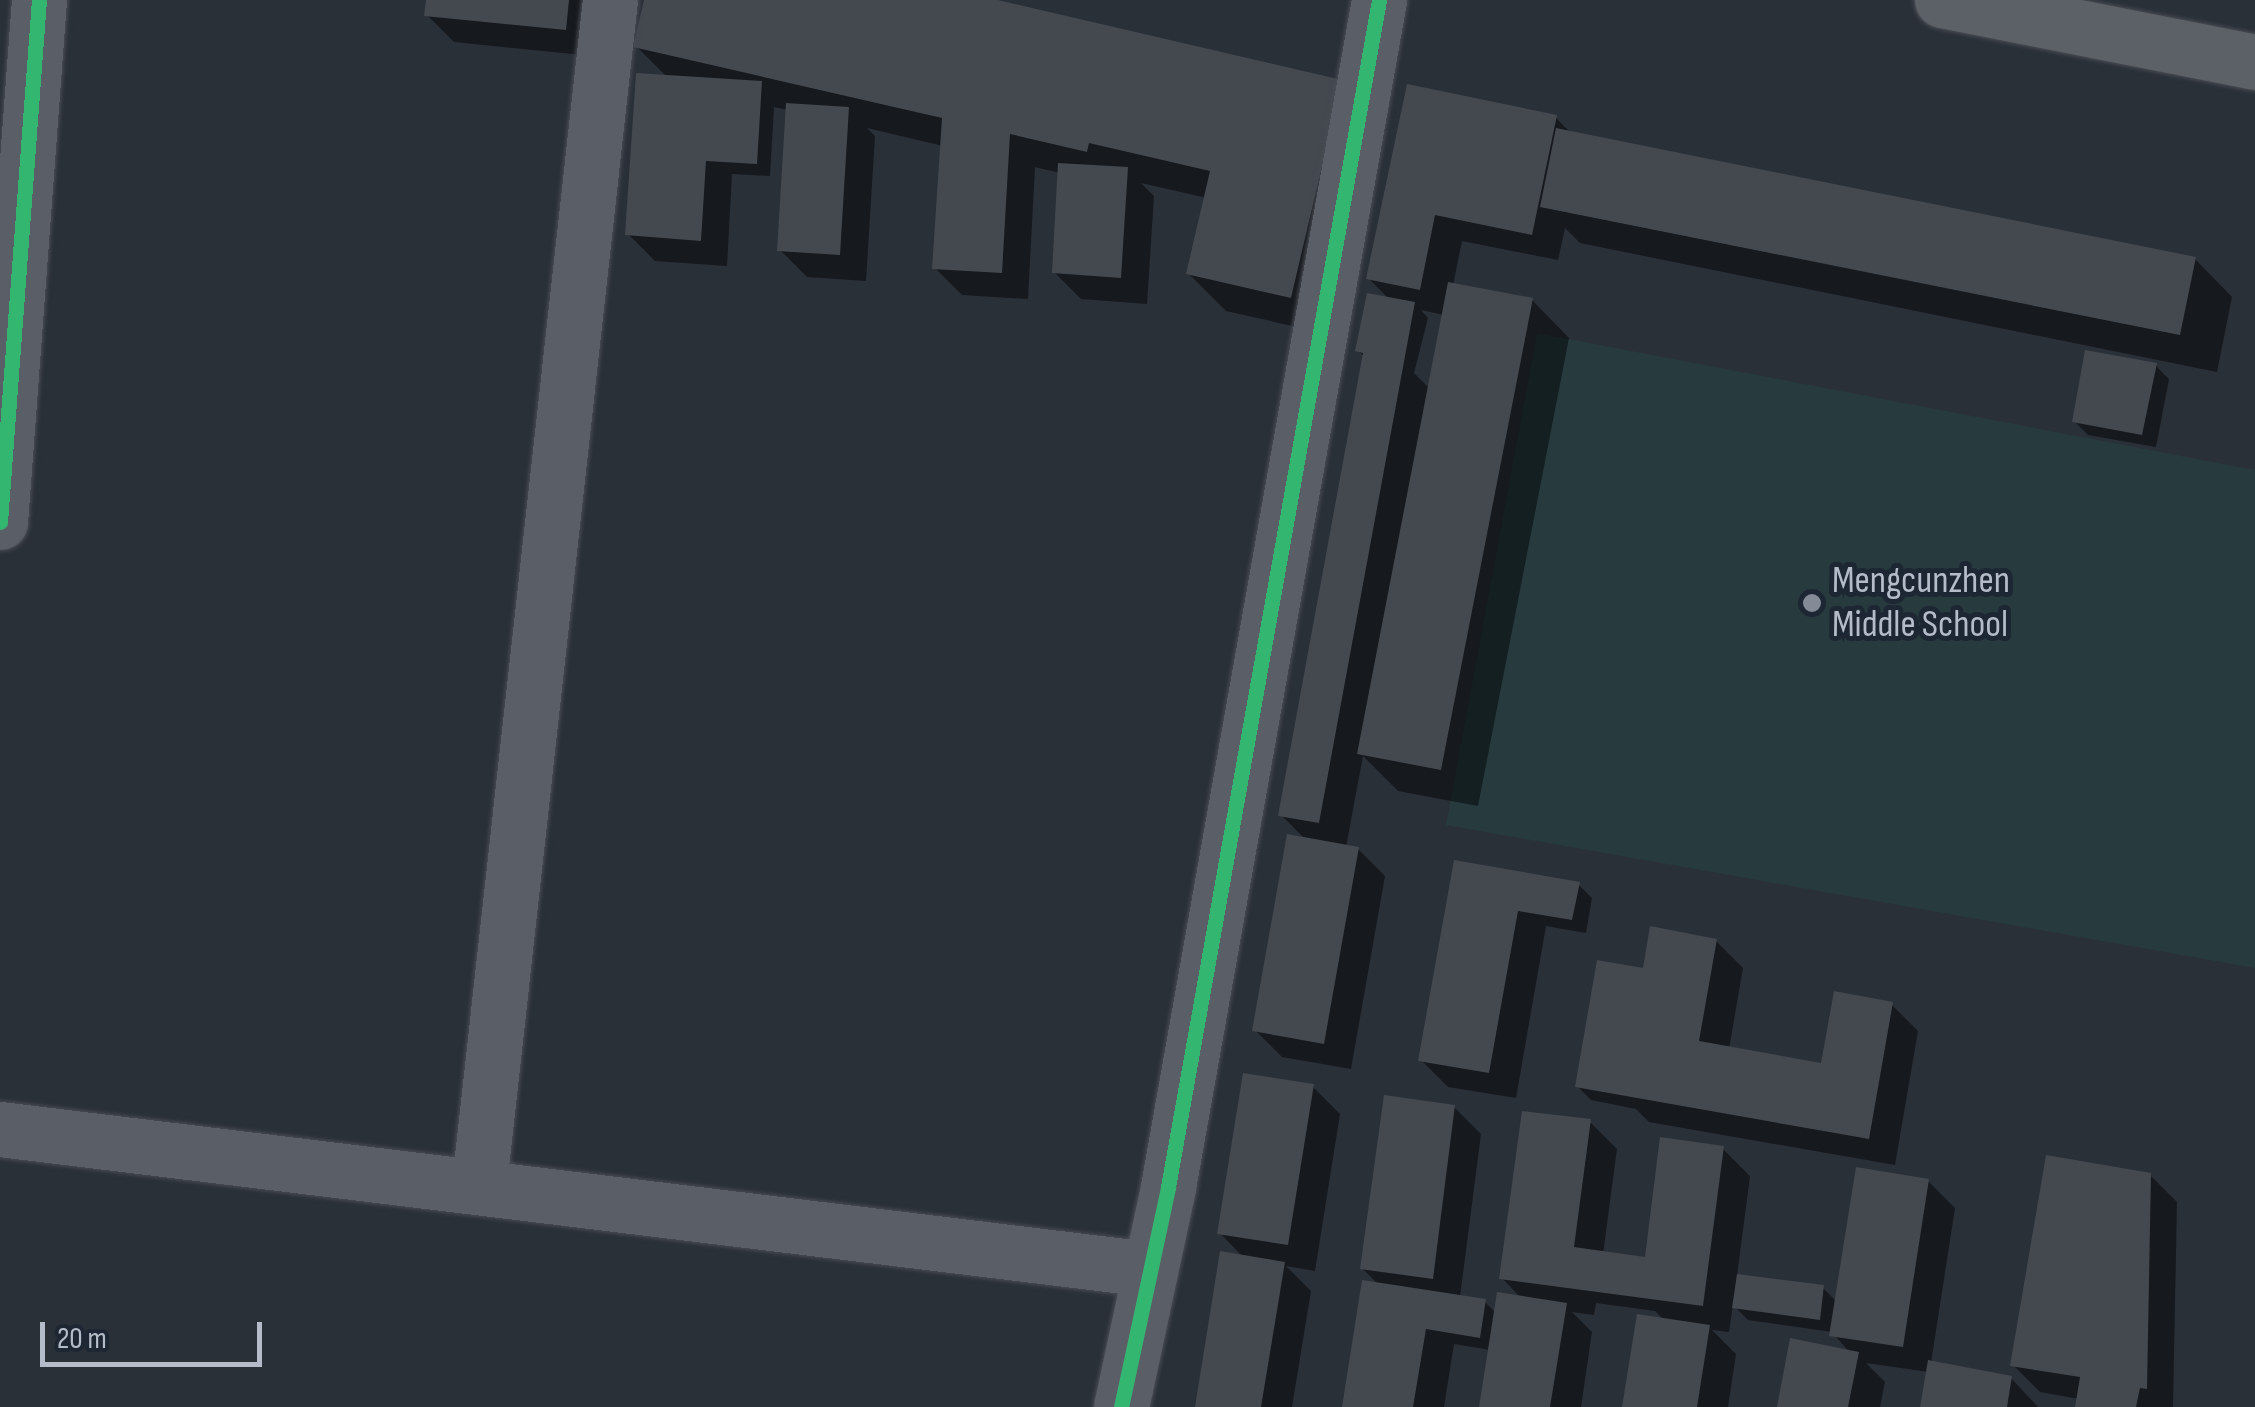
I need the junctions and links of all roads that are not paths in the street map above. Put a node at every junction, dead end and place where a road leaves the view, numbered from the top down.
1 (38, 0) edge
2 (610, 0) edge
3 (1379, 0) edge
4 (1942, 0) edge
5 (2255, 62) edge
6 (0, 522) edge
7 (0, 1129) edge
8 (479, 1184) junction
9 (1149, 1269) junction
10 (1121, 1407) edge

1 - 6 street
2 - 8 street
3 - 9 street
4 - 5 main road
7 - 8 street
8 - 9 street
9 - 10 street

